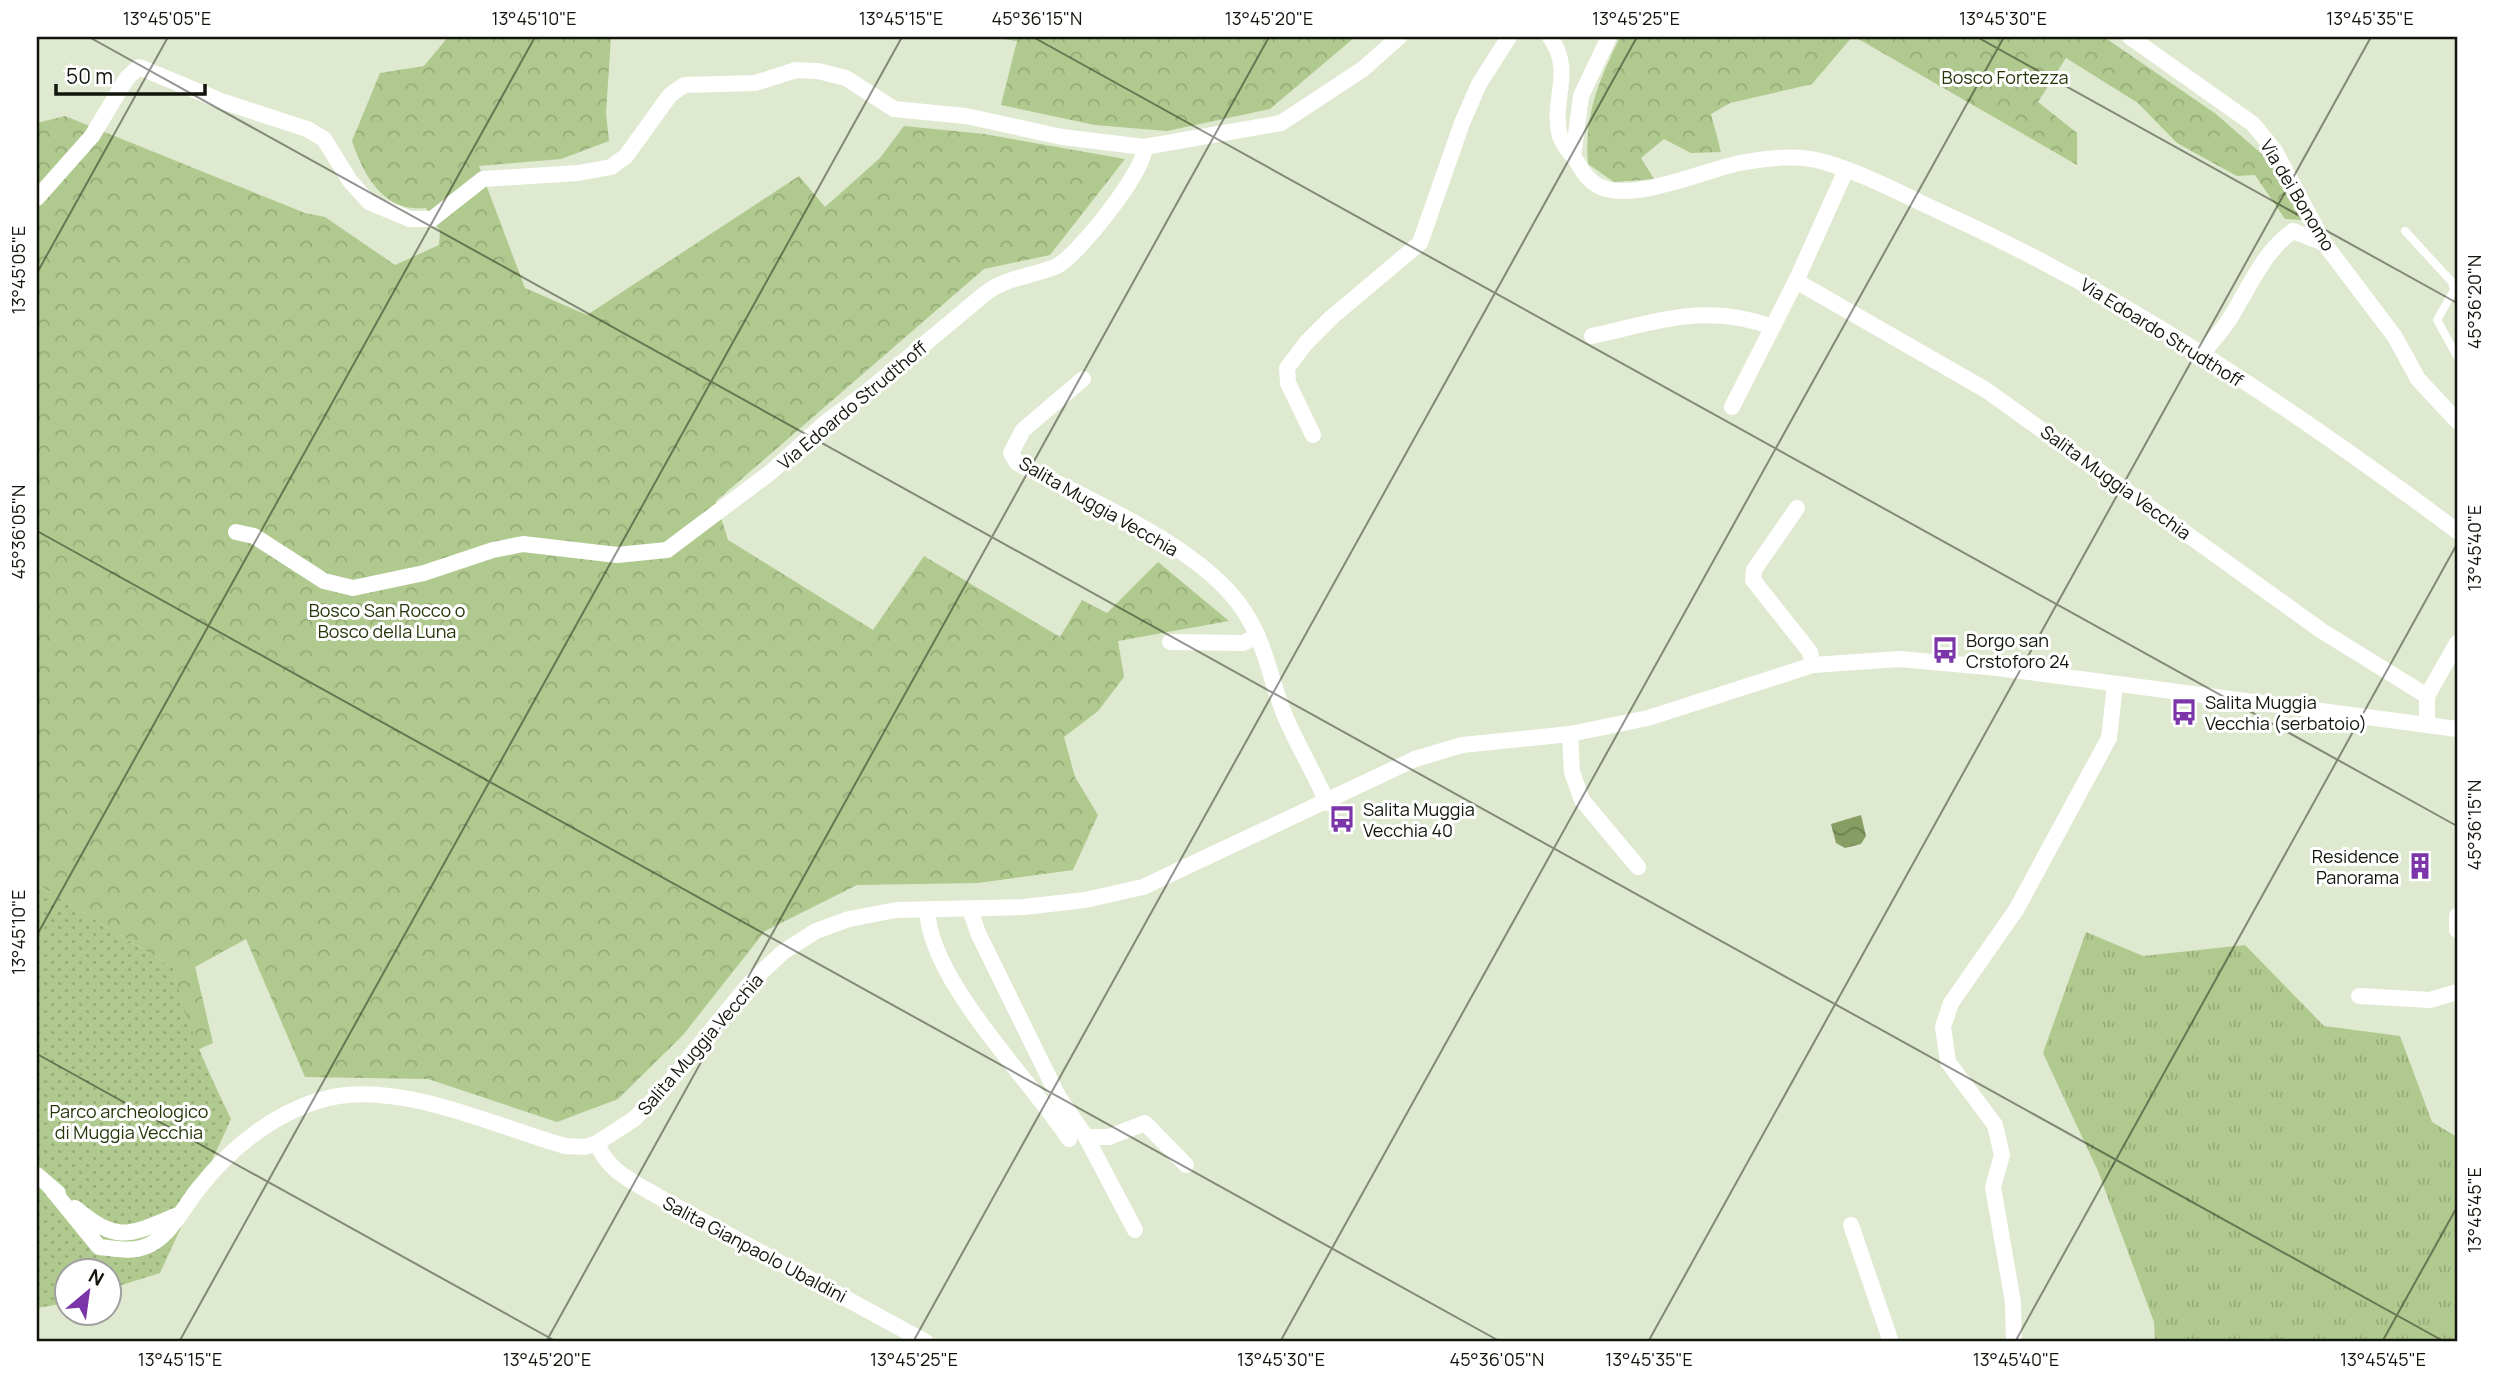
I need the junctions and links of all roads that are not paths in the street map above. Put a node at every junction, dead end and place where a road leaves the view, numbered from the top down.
1 (1399, 37) edge
2 (1509, 37) edge
3 (1550, 37) edge
4 (1609, 37) edge
5 (2130, 37) edge
6 (1144, 147) junction
7 (1573, 156) junction
8 (1846, 170) junction
9 (37, 198) edge
10 (2405, 231) dead end
11 (2324, 243) junction
12 (1796, 281) junction
13 (1772, 327) junction
14 (1592, 336) dead end
15 (2202, 354) junction
16 (2457, 356) edge
17 (1083, 379) dead end
18 (1732, 407) dead end
19 (2457, 421) edge
20 (1313, 435) dead end
21 (1797, 508) dead end
22 (2457, 531) edge
23 (236, 532) dead end
24 (1258, 636) junction
25 (1170, 642) dead end
26 (2457, 643) edge
27 (1813, 665) junction
28 (2115, 685) junction
29 (2427, 696) junction
30 (2427, 725) junction
31 (2457, 729) edge
32 (1570, 734) junction
33 (1327, 803) junction
34 (1638, 867) dead end
35 (927, 909) junction
36 (970, 909) junction
37 (2457, 916) edge
38 (2457, 929) edge
39 (2457, 992) edge
40 (2359, 996) dead end
41 (1086, 1137) junction
42 (1069, 1139) dead end
43 (597, 1143) junction
44 (1186, 1165) dead end
45 (37, 1175) edge
46 (1851, 1225) dead end
47 (1135, 1230) dead end
48 (926, 1342) edge
49 (1891, 1342) edge
50 (2014, 1342) edge

1 - 6 street
2 - 20 street
3 - 7 street, Via Edoardo Strudthoff
4 - 7 street
5 - 11 street, Via dei Bonomo
6 - 9 street
6 - 23 street, Via Edoardo Strudthoff
7 - 8 street, Via Edoardo Strudthoff
8 - 12 street
8 - 15 street, Via Edoardo Strudthoff
10 - 16 lane
11 - 15 street
11 - 19 street, Via dei Bonomo
12 - 13 street
12 - 29 street, Salita Muggia Vecchia
13 - 14 street
13 - 18 street
15 - 22 street, Via Edoardo Strudthoff
17 - 24 street, Salita Muggia Vecchia
21 - 27 street
24 - 25 street
24 - 33 street, Salita Muggia Vecchia
26 - 29 street
27 - 28 street, Salita Muggia Vecchia
27 - 32 street, Salita Muggia Vecchia
28 - 30 street, Salita Muggia Vecchia
28 - 50 street
29 - 30 street
30 - 31 street, Salita Muggia Vecchia
32 - 33 street, Salita Muggia Vecchia
32 - 34 street
33 - 36 street, Salita Muggia Vecchia
35 - 36 street, Salita Muggia Vecchia
35 - 42 street
35 - 43 street, Salita Muggia Vecchia
36 - 41 street
37 - 38 street
39 - 40 street
41 - 44 street
41 - 47 street
43 - 45 street, Salita Muggia Vecchia
43 - 48 street, Salita Gianpaolo Ubaldini
46 - 49 street

